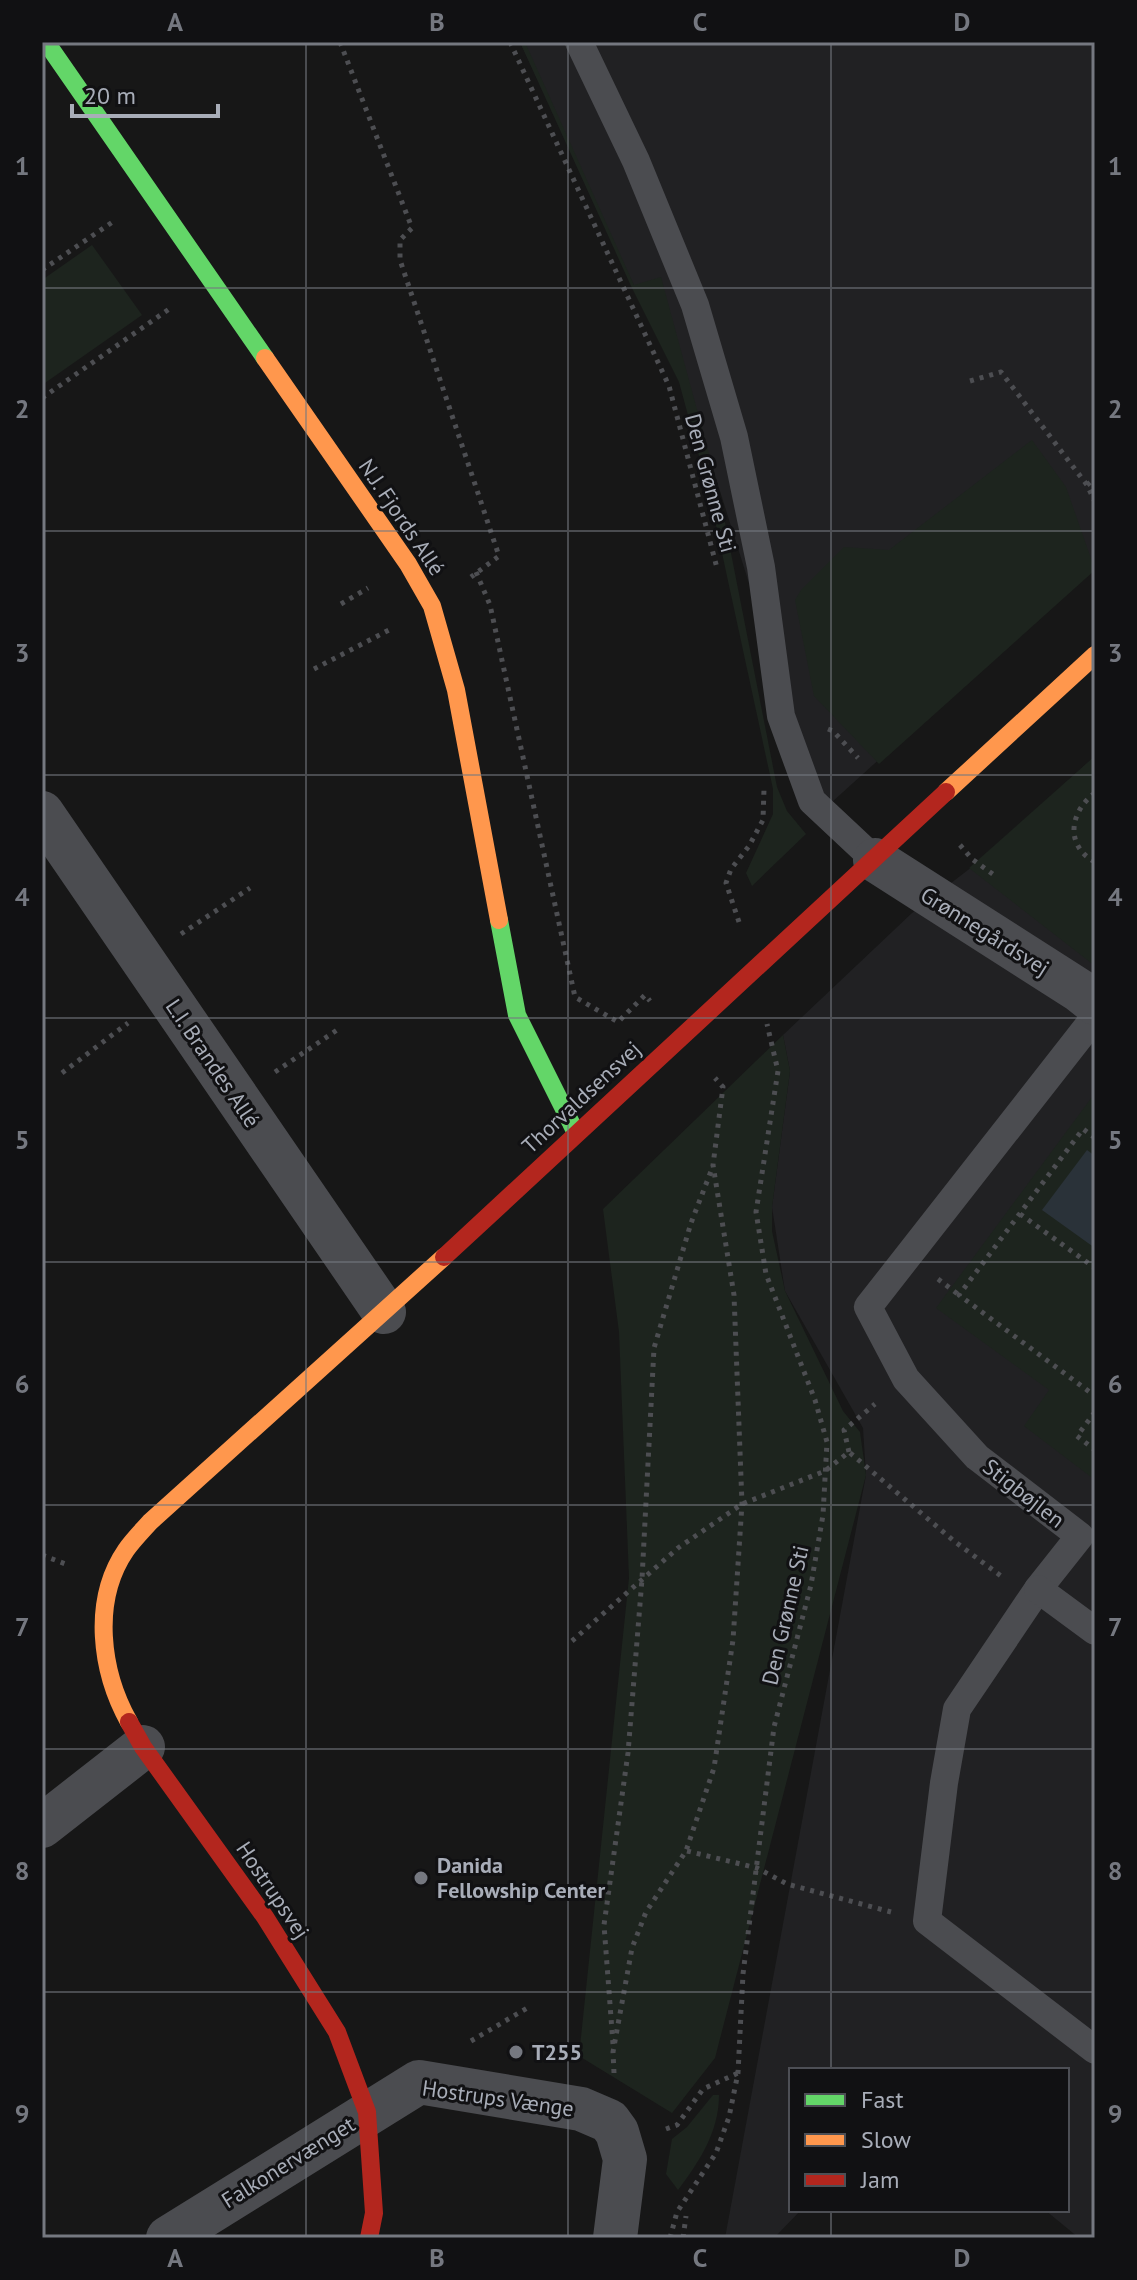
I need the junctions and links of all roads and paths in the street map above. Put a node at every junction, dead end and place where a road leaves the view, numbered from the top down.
1 (46, 42) edge
2 (340, 42) edge
3 (510, 42) edge
4 (579, 42) edge
5 (152, 195) junction
6 (42, 270) edge
7 (210, 280) junction
8 (970, 381) dead end
9 (42, 398) edge
10 (1095, 478) edge
11 (1087, 485) junction
12 (1095, 502) edge
13 (476, 572) junction
14 (720, 580) dead end
15 (432, 606) junction
16 (1095, 655) edge
17 (314, 669) dead end
18 (833, 731) dead end
19 (858, 758) dead end
20 (765, 779) dead end
21 (1095, 793) edge
22 (928, 808) junction
23 (42, 813) edge
24 (875, 860) junction
25 (1095, 862) edge
26 (997, 877) dead end
27 (250, 888) dead end
28 (740, 925) dead end
29 (143, 960) junction
30 (168, 997) junction
31 (651, 1002) dead end
32 (1095, 1003) edge
33 (763, 1011) dead end
34 (1095, 1017) edge
35 (340, 1028) dead end
36 (62, 1073) dead end
37 (715, 1078) dead end
38 (236, 1098) junction
39 (576, 1133) junction
40 (1095, 1138) edge
41 (713, 1165) junction
42 (1020, 1214) junction
43 (1095, 1268) edge
44 (384, 1312) junction
45 (906, 1379) junction
46 (1095, 1396) edge
47 (1095, 1412) edge
48 (1095, 1450) edge
49 (849, 1452) junction
50 (825, 1471) junction
51 (742, 1504) junction
52 (642, 1579) junction
53 (110, 1581) joint
54 (1038, 1589) junction
55 (1095, 1631) edge
56 (572, 1641) dead end
57 (143, 1747) junction
58 (42, 1826) edge
59 (686, 1851) junction
60 (757, 1868) junction
61 (927, 1921) junction
62 (1095, 2050) edge
63 (613, 2052) junction
64 (738, 2073) junction
65 (614, 2083) dead end
66 (367, 2112) junction
67 (666, 2129) dead end
68 (686, 2216) dead end
69 (168, 2238) edge
70 (369, 2238) edge
71 (615, 2238) edge
72 (670, 2238) edge
73 (683, 2238) edge

1 - 5 street, N.J. Fjords Allé
2 - 13 path
3 - 14 path, Den Grønne Sti
4 - 24 lane
5 - 6 path
5 - 7 street, N.J. Fjords Allé
7 - 9 path
7 - 15 street, N.J. Fjords Allé
8 - 11 path
10 - 11 path
11 - 12 path
13 - 15 path
13 - 31 path
15 - 17 path
15 - 39 street, N.J. Fjords Allé
16 - 22 street, Thorvaldsensvej
18 - 19 path
20 - 28 path
21 - 25 path
22 - 24 street, Thorvaldsensvej
22 - 26 path
23 - 29 street, L.I. Brandes Allé
24 - 32 street, Grønnegårdsvej
24 - 39 street, Thorvaldsensvej
27 - 29 path
29 - 30 street, L.I. Brandes Allé
30 - 36 path
30 - 38 street, L.I. Brandes Allé
33 - 50 path, Den Grønne Sti
34 - 45 lane, Stigbøjlen
35 - 38 path
37 - 41 path
38 - 44 street, L.I. Brandes Allé
39 - 44 street, Thorvaldsensvej
40 - 42 path
41 - 51 path
41 - 52 path
42 - 43 path
42 - 46 path
44 - 53 street, Thorvaldsensvej
45 - 49 path
45 - 54 lane, Stigbøjlen
47 - 48 path
49 - 50 path
49 - 54 path
50 - 51 path
50 - 60 path, Den Grønne Sti
51 - 52 path
51 - 59 path
52 - 56 path
52 - 63 path
53 - 57 street, Hostrupsvej
54 - 55 lane
54 - 61 lane, Stigbøjlen
57 - 58 street
57 - 66 street, Hostrupsvej
59 - 60 path
59 - 63 path
60 - 61 path
60 - 64 path, Den Grønne Sti
61 - 62 lane
63 - 65 path
64 - 67 path
64 - 72 path, Den Grønne Sti
66 - 69 street, Falkonervænget
66 - 70 street, Hostrupsvej
66 - 71 street, Hostrups Vænge
68 - 73 path

